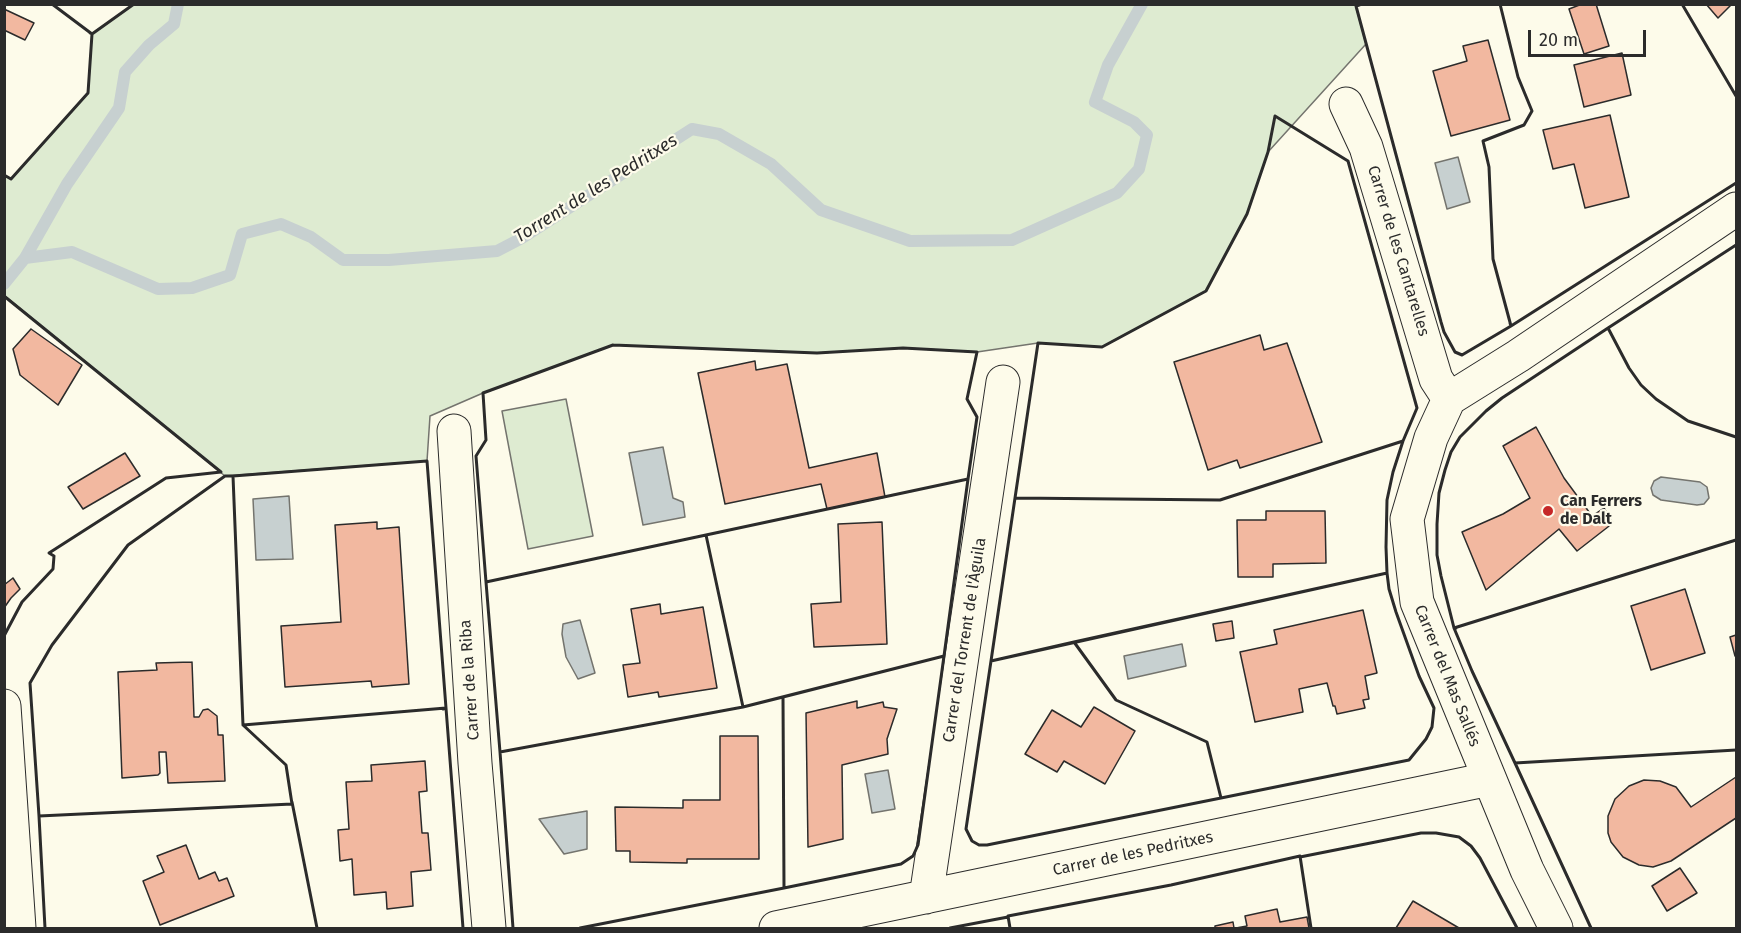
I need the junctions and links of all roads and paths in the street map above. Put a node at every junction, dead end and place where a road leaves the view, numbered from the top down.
1 (1346, 104) dead end
2 (1737, 209) edge
3 (1003, 382) dead end
4 (1449, 399) junction
5 (454, 431) dead end
6 (4, 706) edge
7 (1489, 779) junction
8 (926, 897) junction
9 (19, 928) edge
10 (489, 928) edge
11 (776, 928) edge
12 (1556, 928) edge

1 - 4 street, Carrer de les Cantarelles
2 - 4 street
3 - 8 street, Carrer del Torrent de l'Àguila
4 - 7 street, Carrer del Mas Sallés
5 - 10 street, Carrer de la Riba
6 - 9 street
7 - 8 street, Carrer de les Pedritxes
7 - 12 street, Carrer del Mas Sallés
8 - 11 street, Carrer de les Pedritxes

